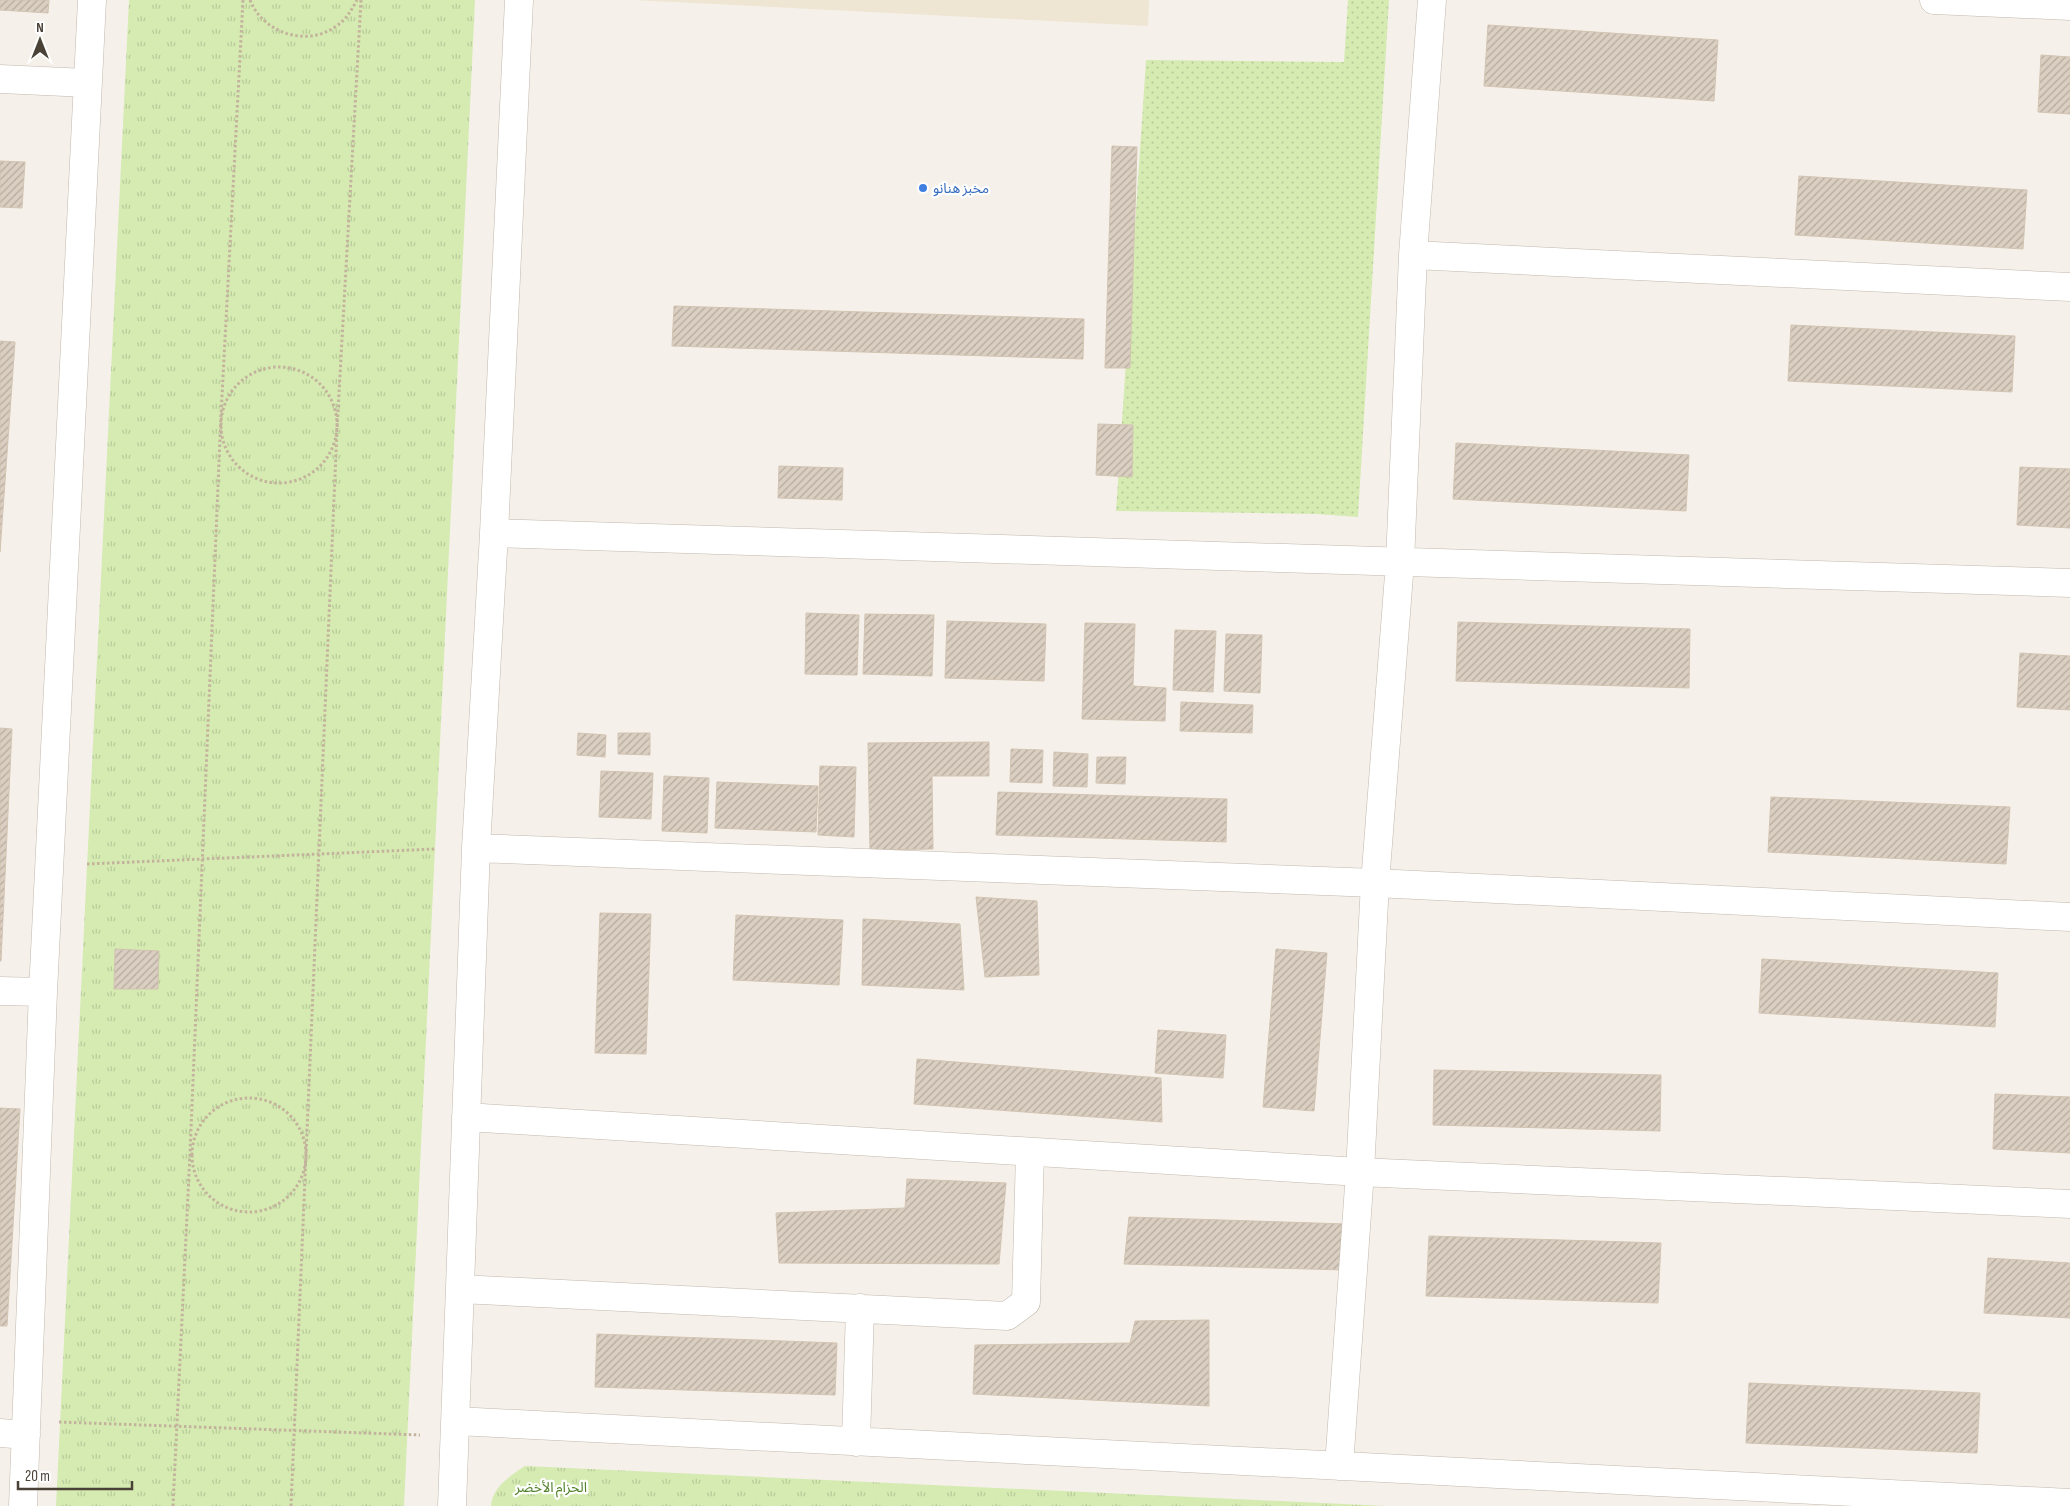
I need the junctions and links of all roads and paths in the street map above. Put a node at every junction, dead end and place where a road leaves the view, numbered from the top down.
1 (92, 0) edge
2 (244, 0) edge
3 (250, 0) edge
4 (359, 0) edge
5 (519, 0) edge
6 (1432, 0) edge
7 (1934, 0) edge
8 (2070, 6) edge
9 (0, 79) edge
10 (87, 83) junction
11 (1413, 255) junction
12 (2070, 287) edge
13 (221, 415) junction
14 (337, 429) junction
15 (494, 533) junction
16 (1400, 562) junction
17 (2070, 583) edge
18 (476, 848) junction
19 (435, 849) dead end
20 (319, 854) junction
21 (202, 859) junction
22 (87, 864) dead end
23 (1375, 883) junction
24 (2070, 917) edge
25 (0, 991) edge
26 (43, 992) junction
27 (466, 1117) junction
28 (1030, 1152) junction
29 (190, 1153) junction
30 (306, 1158) junction
31 (1360, 1172) junction
32 (2070, 1204) edge
33 (460, 1290) junction
34 (860, 1308) junction
35 (177, 1426) junction
36 (456, 1429) junction
37 (17, 1430) edge
38 (294, 1431) junction
39 (856, 1442) junction
40 (1339, 1466) junction
41 (2070, 1503) edge
42 (23, 1506) edge
43 (173, 1506) edge
44 (291, 1506) edge
45 (452, 1506) edge

1 - 10 street
2 - 13 path
3 - 4 path
4 - 14 path
5 - 15 street
6 - 11 street
7 - 8 street
9 - 10 street
10 - 26 street
11 - 12 street
11 - 16 street
13 - 14 path
13 - 14 path
13 - 21 path
14 - 20 path
15 - 16 street
15 - 18 street
16 - 17 street
16 - 23 street
18 - 23 street
18 - 27 street
19 - 20 path
20 - 21 path
20 - 30 path
21 - 22 path
21 - 29 path
23 - 24 street
23 - 31 street
25 - 26 street
26 - 37 street
27 - 28 street
27 - 33 street
28 - 31 street
28 - 34 street
29 - 30 path
29 - 30 path
29 - 35 path
30 - 38 path
31 - 32 street
31 - 40 street
33 - 34 street
33 - 36 street
34 - 39 street
35 - 37 path
35 - 38 path
35 - 43 path
36 - 38 path
36 - 39 street
36 - 45 street
37 - 42 street
38 - 44 path
39 - 40 street
40 - 41 street

